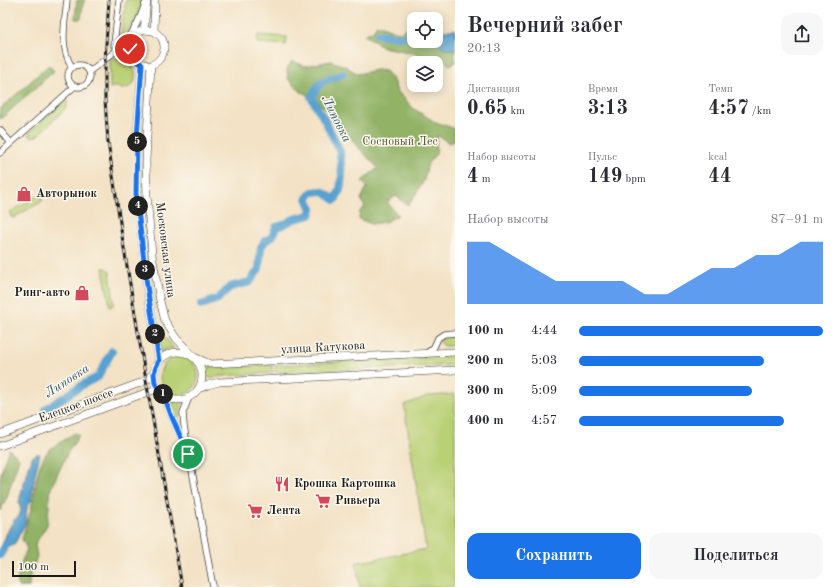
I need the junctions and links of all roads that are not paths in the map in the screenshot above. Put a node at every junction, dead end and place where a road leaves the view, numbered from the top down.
1 (67, 0) edge
2 (119, 0) edge
3 (146, 0) edge
4 (155, 0) edge
5 (144, 30) junction
6 (154, 31) junction
7 (136, 34) junction
8 (128, 39) junction
9 (116, 50) junction
10 (132, 56) junction
11 (142, 64) junction
12 (151, 65) junction
13 (72, 67) junction
14 (90, 71) junction
15 (75, 86) junction
16 (0, 130) edge
17 (11, 143) junction
18 (0, 153) edge
19 (455, 333) edge
20 (438, 338) junction
21 (455, 352) edge
22 (447, 353) junction
23 (426, 354) junction
24 (194, 357) junction
25 (159, 361) junction
26 (455, 370) edge
27 (154, 373) junction
28 (198, 389) junction
29 (162, 393) junction
30 (189, 397) junction
31 (0, 434) edge
32 (0, 446) edge
33 (188, 454) junction
34 (213, 587) edge

1 - 13 street
2 - 9 street
3 - 5 main road
3 - 8 street
4 - 6 main road
5 - 6 main road
5 - 7 main road
6 - 12 main road
7 - 8 street
7 - 10 main road
8 - 9 street
9 - 10 street
9 - 14 street
10 - 11 main road
11 - 12 main road
11 - 25 main road, Московская улица
12 - 24 main road, Московская улица
13 - 14 street
13 - 15 street
14 - 15 street
15 - 17 street
16 - 17 street
17 - 18 street
19 - 20 street
20 - 22 street
20 - 23 street
21 - 22 main road, улица Катукова
22 - 23 main road, улица Катукова
23 - 24 main road, улица Катукова
24 - 25 main road
24 - 28 main road
25 - 27 main road
26 - 28 main road
27 - 29 main road
27 - 31 main road, Елецкое шоссе
28 - 30 main road
29 - 30 main road
29 - 32 main road, Елецкое шоссе
29 - 33 street
30 - 33 street
33 - 34 street

